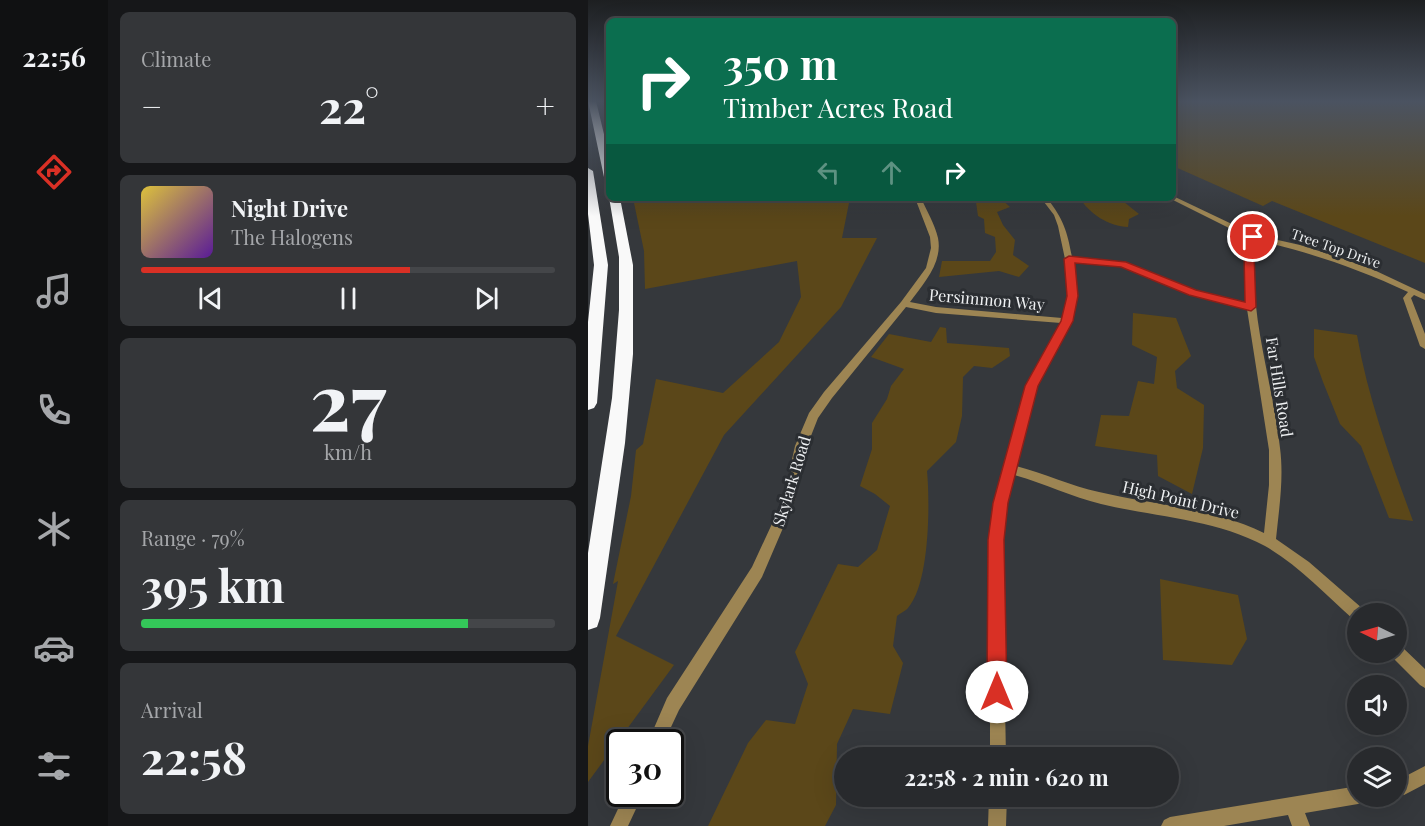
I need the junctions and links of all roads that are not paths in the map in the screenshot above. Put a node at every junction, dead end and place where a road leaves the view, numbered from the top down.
1 (601, 140) edge
2 (606, 164) edge
3 (588, 171) edge
4 (1176, 199) edge
5 (615, 201) edge
6 (919, 201) edge
7 (1046, 201) edge
8 (1253, 237) junction
9 (1069, 259) junction
10 (1413, 292) junction
11 (1425, 297) edge
12 (904, 304) junction
13 (1251, 307) junction
14 (1067, 321) junction
15 (1425, 346) edge
16 (588, 403) edge
17 (1009, 469) junction
18 (1269, 542) junction
19 (1347, 604) edge
20 (588, 618) edge
21 (1407, 662) edge
22 (1425, 680) edge
23 (662, 729) edge
24 (998, 747) edge
25 (1425, 775) edge
26 (1407, 784) edge
27 (1347, 797) edge
28 (628, 807) edge
29 (998, 807) edge
30 (1294, 807) junction
31 (619, 826) edge
32 (997, 826) edge
33 (1170, 826) edge
34 (1302, 826) edge

1 - 2 highway
3 - 16 highway
4 - 8 street, Tree Top Drive
5 - 20 highway
6 - 12 street, Skylark Road
7 - 9 street
8 - 10 street, Tree Top Drive
8 - 13 street, Far Hills Road
9 - 13 street
9 - 14 street
10 - 11 street, Tree Top Drive
10 - 15 street
12 - 14 street, Persimmon Way
12 - 23 street, Skylark Road
13 - 18 street, Far Hills Road
14 - 17 street
17 - 18 street, High Point Drive
17 - 24 street
18 - 19 street, High Point Drive
21 - 22 street
25 - 26 street
27 - 30 street
28 - 31 street
29 - 32 street
30 - 33 street
30 - 34 street

